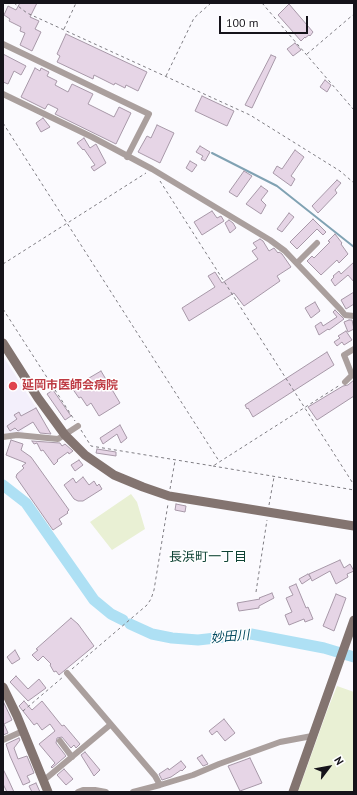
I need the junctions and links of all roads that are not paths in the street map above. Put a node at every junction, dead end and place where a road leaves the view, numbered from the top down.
1 (3, 44) edge
2 (3, 94) edge
3 (127, 157) junction
4 (317, 242) dead end
5 (297, 263) junction
6 (354, 316) edge
7 (3, 343) edge
8 (354, 349) edge
9 (345, 382) road end
10 (78, 426) road end
11 (65, 435) junction
12 (3, 437) edge
13 (354, 526) edge
14 (354, 620) edge
15 (67, 673) road end
16 (4, 688) edge
17 (110, 725) junction
18 (23, 731) junction
19 (312, 736) junction
20 (3, 740) edge
21 (60, 741) dead end
22 (72, 757) junction
23 (43, 781) junction
24 (160, 786) junction
25 (48, 792) edge
26 (78, 792) edge
27 (106, 792) edge
28 (133, 792) edge
29 (293, 792) edge

1 - 3 street
2 - 3 street
3 - 5 street
4 - 5 street
5 - 6 street
7 - 11 street
8 - 9 street
10 - 11 street
11 - 12 street
11 - 13 street
14 - 19 street
15 - 17 street
16 - 18 street
17 - 22 street
17 - 24 street
18 - 20 street
18 - 23 street
19 - 24 street
19 - 29 street
21 - 22 street
22 - 23 street
23 - 25 street
24 - 28 street
26 - 27 street

